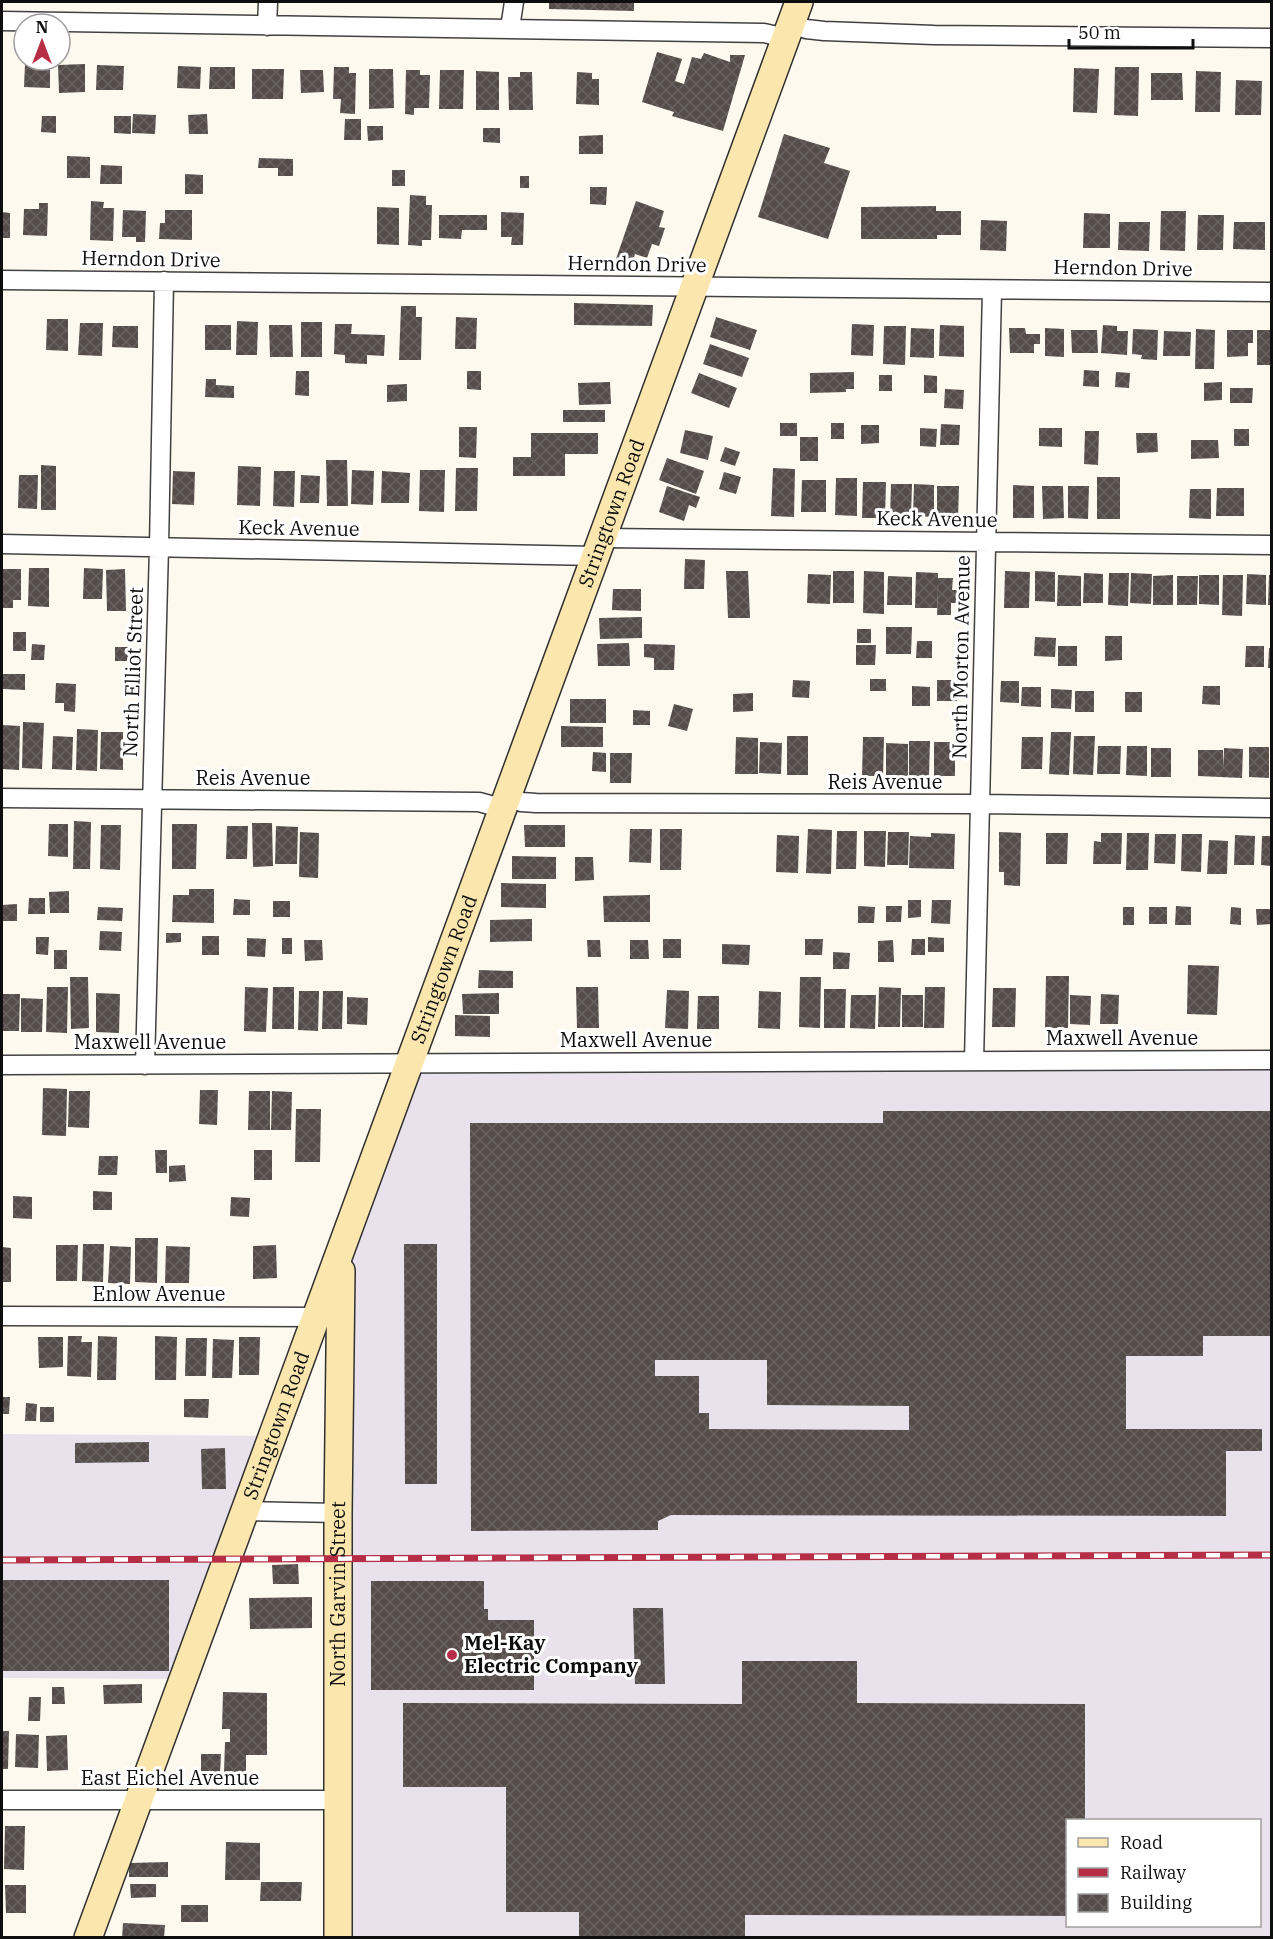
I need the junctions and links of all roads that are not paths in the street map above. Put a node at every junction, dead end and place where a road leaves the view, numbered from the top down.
1 (268, 2) edge
2 (514, 2) edge
3 (2, 21) edge
4 (792, 21) edge
5 (267, 26) junction
6 (510, 28) junction
7 (1272, 38) edge
8 (2, 280) edge
9 (164, 281) junction
10 (696, 287) junction
11 (992, 290) junction
12 (1272, 292) edge
13 (986, 542) junction
14 (2, 544) edge
15 (1272, 545) edge
16 (159, 547) junction
17 (600, 547) junction
18 (512, 785) junction
19 (2, 798) edge
20 (152, 799) junction
21 (980, 804) junction
22 (1272, 808) edge
23 (501, 812) junction
24 (1272, 1060) edge
25 (974, 1061) junction
26 (410, 1064) junction
27 (2, 1065) edge
28 (145, 1065) junction
29 (341, 1252) junction
30 (2, 1316) edge
31 (316, 1317) junction
32 (245, 1511) junction
33 (338, 1512) junction
34 (2, 1800) edge
35 (137, 1800) junction
36 (338, 1800) junction
37 (94, 1929) edge
38 (338, 1938) edge

1 - 5 street
2 - 6 street
3 - 5 street
4 - 6 street
4 - 7 street
4 - 10 main road, Stringtown Road
5 - 6 street
8 - 9 street, Herndon Drive
9 - 10 street, Herndon Drive
9 - 16 street, North Elliot Street
10 - 11 street, Herndon Drive
10 - 17 main road, Stringtown Road
11 - 12 street, Herndon Drive
11 - 13 street, North Morton Avenue
13 - 15 street, Keck Avenue
13 - 17 street, Keck Avenue
13 - 21 street, North Morton Avenue
14 - 16 street, Keck Avenue
16 - 17 street, Keck Avenue
16 - 20 street, North Elliot Street
17 - 18 main road, Stringtown Road
18 - 21 street, Reis Avenue
18 - 23 main road, Stringtown Road
19 - 20 street, Reis Avenue
20 - 23 street, Reis Avenue
20 - 28 street, North Elliot Street
21 - 22 street, Reis Avenue
21 - 25 street, North Morton Avenue
23 - 26 main road, Stringtown Road
24 - 25 street, Maxwell Avenue
25 - 26 street, Maxwell Avenue
26 - 28 street, Maxwell Avenue
26 - 29 main road, Stringtown Road
27 - 28 street, Maxwell Avenue
29 - 31 main road, Stringtown Road
29 - 33 main road, North Garvin Street
30 - 31 street, Enlow Avenue
31 - 32 main road, Stringtown Road
32 - 33 street
32 - 35 main road, Stringtown Road
33 - 36 main road, North Garvin Street
34 - 35 street, East Eichel Avenue
35 - 36 street, East Eichel Avenue
35 - 37 main road, Stringtown Road
36 - 38 main road, North Garvin Street

